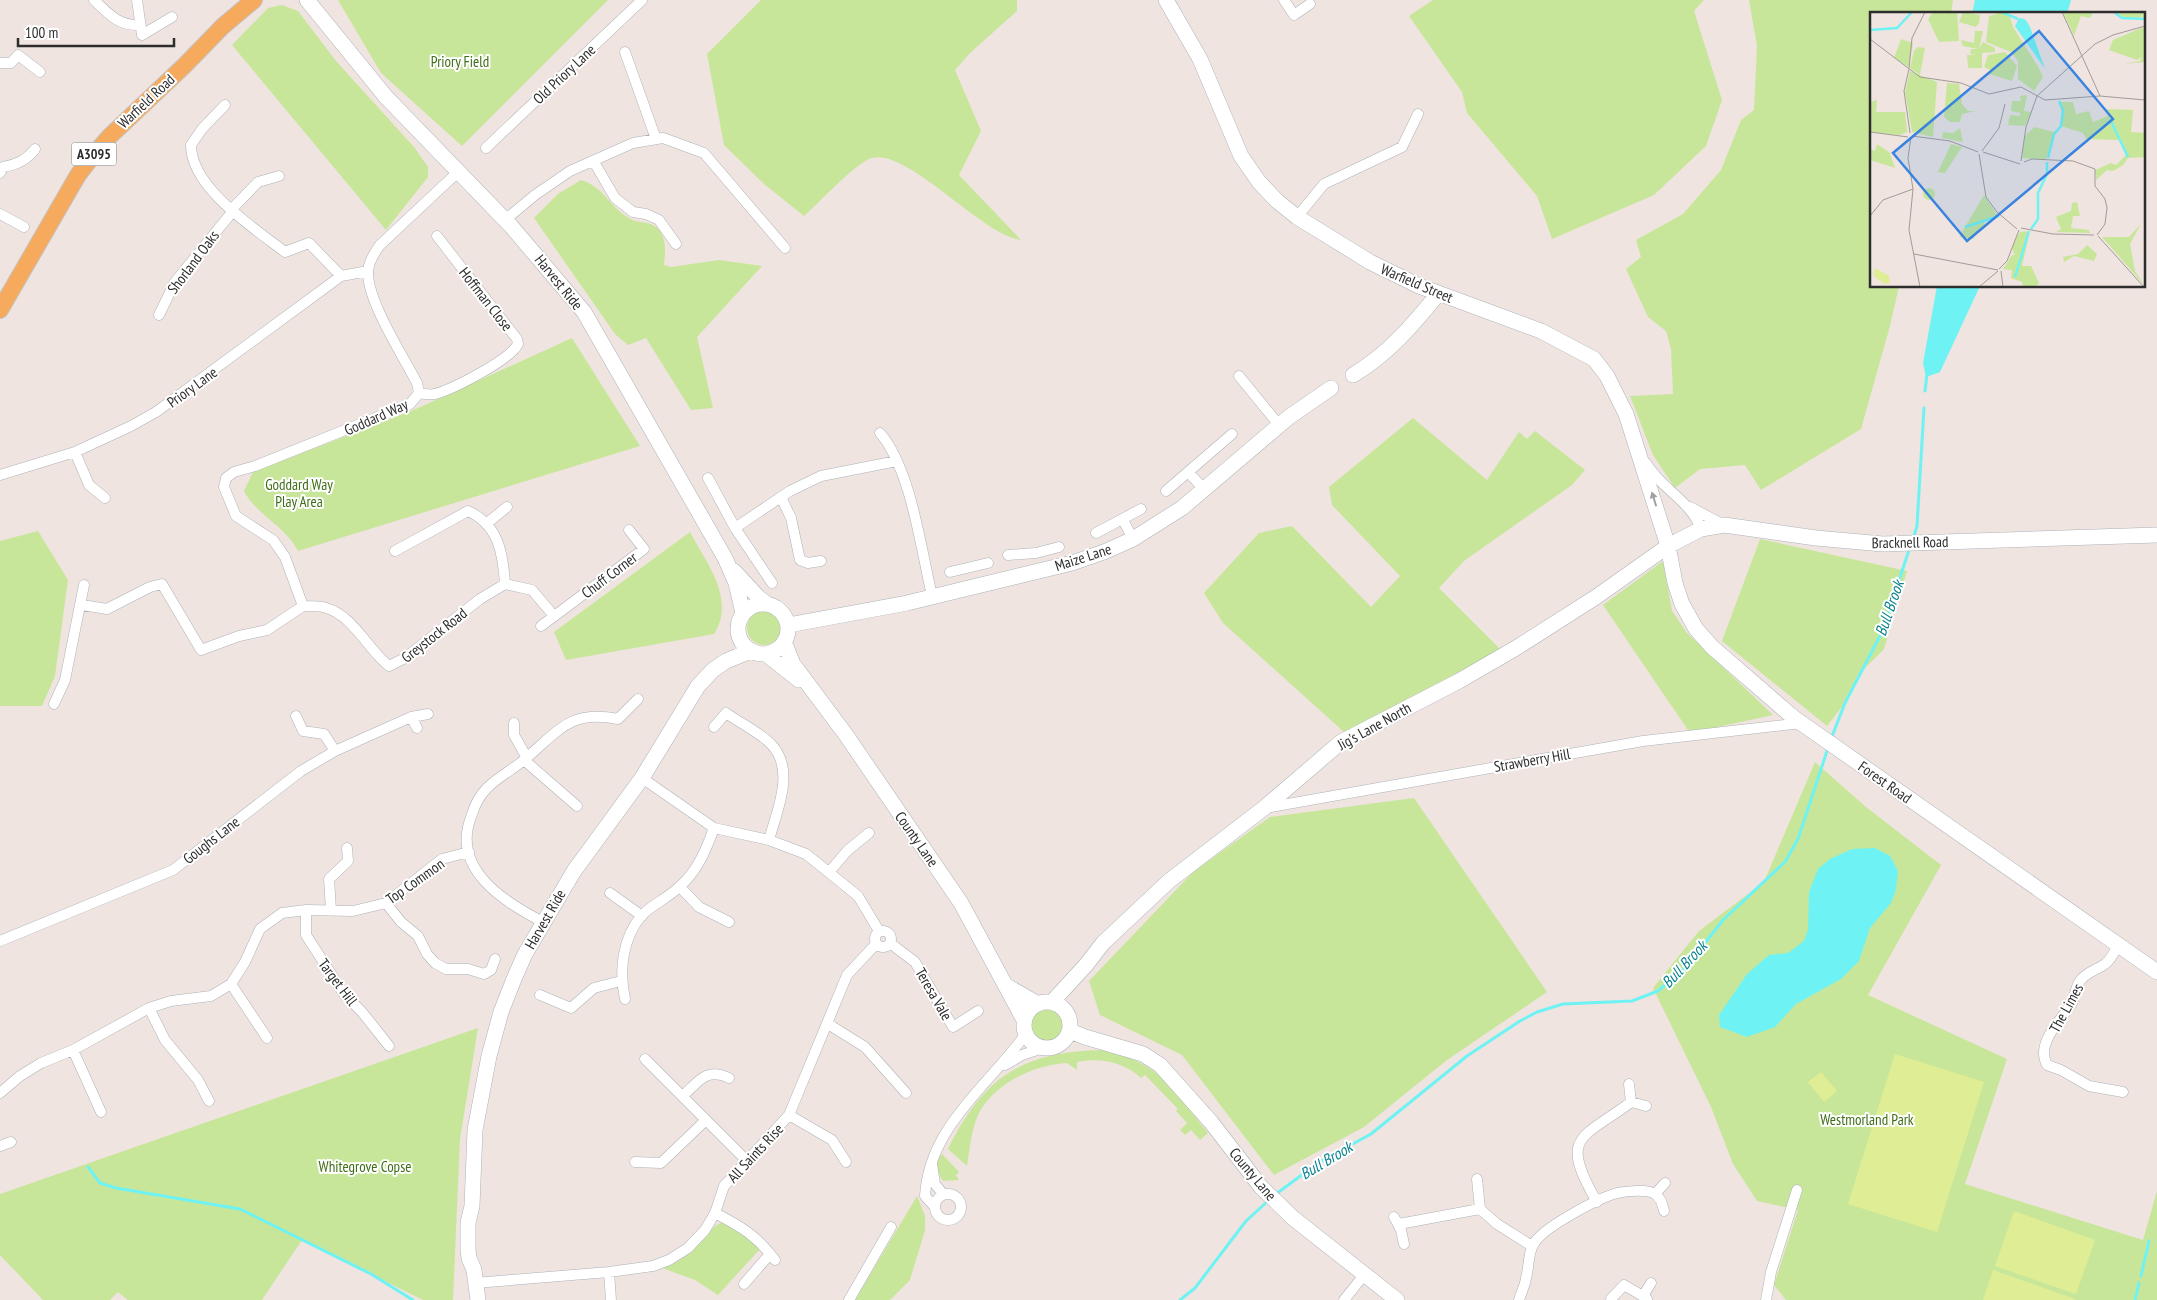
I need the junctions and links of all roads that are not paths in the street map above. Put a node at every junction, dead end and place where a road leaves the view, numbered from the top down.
1 (94, 0) edge
2 (137, 0) edge
3 (239, 0) edge
4 (254, 0) edge
5 (307, 0) edge
6 (321, 0) edge
7 (642, 0) edge
8 (1166, 0) edge
9 (1284, 0) edge
10 (1310, 4) dead end
11 (172, 17) dead end
12 (140, 24) junction
13 (223, 26) junction
14 (344, 44) junction
15 (625, 52) dead end
16 (0, 63) edge
17 (40, 72) dead end
18 (226, 105) dead end
19 (1418, 114) dead end
20 (656, 139) junction
21 (486, 148) dead end
22 (35, 149) dead end
23 (594, 162) junction
24 (459, 172) junction
25 (0, 173) edge
26 (279, 176) dead end
27 (232, 211) junction
28 (0, 214) edge
29 (1297, 217) junction
30 (505, 220) junction
31 (24, 227) dead end
32 (437, 236) dead end
33 (676, 244) dead end
34 (785, 248) dead end
35 (368, 271) junction
36 (341, 276) junction
37 (1438, 294) junction
38 (0, 310) edge
39 (159, 315) dead end
40 (1353, 375) dead end
41 (1239, 376) dead end
42 (1331, 388) dead end
43 (419, 393) junction
44 (1279, 425) junction
45 (880, 433) dead end
46 (1232, 434) dead end
47 (75, 452) junction
48 (1639, 452) junction
49 (896, 461) junction
50 (1188, 472) junction
51 (0, 475) edge
52 (708, 478) dead end
53 (1204, 489) junction
54 (1166, 491) dead end
55 (781, 497) junction
56 (105, 498) dead end
57 (1683, 502) junction
58 (507, 507) dead end
59 (1142, 509) dead end
60 (1122, 520) junction
61 (486, 524) junction
62 (1724, 524) junction
63 (735, 528) junction
64 (1700, 529) junction
65 (629, 530) dead end
66 (1096, 533) dead end
67 (2157, 535) edge
68 (1133, 539) junction
69 (1668, 546) junction
70 (1059, 547) dead end
71 (395, 551) dead end
72 (1036, 553) junction
73 (1008, 555) dead end
74 (725, 558) junction
75 (821, 561) dead end
76 (988, 563) dead end
77 (972, 568) junction
78 (1040, 571) junction
79 (950, 572) dead end
80 (772, 583) dead end
81 (505, 584) junction
82 (84, 585) dead end
83 (976, 586) junction
84 (932, 596) junction
85 (767, 604) junction
86 (82, 605) junction
87 (303, 606) junction
88 (743, 613) junction
89 (554, 616) junction
90 (788, 625) junction
91 (541, 626) dead end
92 (738, 635) junction
93 (784, 642) junction
94 (758, 652) junction
95 (713, 670) junction
96 (638, 699) dead end
97 (820, 700) junction
98 (54, 704) dead end
99 (428, 714) dead end
100 (296, 716) dead end
101 (411, 717) junction
102 (514, 723) dead end
103 (1802, 723) junction
104 (714, 727) dead end
105 (417, 728) dead end
106 (335, 751) junction
107 (525, 759) junction
108 (642, 778) junction
109 (577, 806) dead end
110 (1264, 808) junction
111 (714, 828) junction
112 (869, 834) dead end
113 (769, 840) junction
114 (347, 848) dead end
115 (469, 852) junction
116 (830, 871) junction
117 (680, 887) junction
118 (610, 893) dead end
119 (386, 903) junction
120 (306, 910) junction
121 (331, 910) junction
122 (642, 916) junction
123 (543, 922) junction
124 (729, 922) dead end
125 (879, 931) junction
126 (0, 940) edge
127 (890, 943) junction
128 (876, 944) junction
129 (2118, 945) junction
130 (495, 960) dead end
131 (1086, 966) junction
132 (2157, 972) edge
133 (622, 981) junction
134 (231, 984) junction
135 (1005, 985) junction
136 (540, 995) dead end
137 (626, 999) dead end
138 (1045, 1003) junction
139 (149, 1008) junction
140 (978, 1011) dead end
141 (1069, 1023) junction
142 (828, 1024) junction
143 (1025, 1028) junction
144 (266, 1038) dead end
145 (1061, 1044) junction
146 (389, 1046) dead end
147 (1116, 1047) junction
148 (1043, 1048) junction
149 (73, 1050) junction
150 (645, 1059) dead end
151 (996, 1071) junction
152 (729, 1078) dead end
153 (1630, 1084) dead end
154 (2123, 1092) dead end
155 (0, 1093) edge
156 (906, 1093) dead end
157 (683, 1096) junction
158 (209, 1102) dead end
159 (1632, 1102) junction
160 (1646, 1106) dead end
161 (101, 1112) dead end
162 (789, 1115) junction
163 (706, 1120) junction
164 (11, 1142) dead end
165 (0, 1146) edge
166 (746, 1160) junction
167 (635, 1162) dead end
168 (846, 1162) dead end
169 (932, 1163) junction
170 (1477, 1179) dead end
171 (1665, 1183) dead end
172 (1797, 1190) dead end
173 (943, 1194) junction
174 (1655, 1194) junction
175 (1597, 1202) junction
176 (934, 1206) junction
177 (1480, 1209) junction
178 (1664, 1211) dead end
179 (716, 1213) junction
180 (891, 1227) dead end
181 (1404, 1244) dead end
182 (1532, 1246) junction
183 (609, 1272) junction
184 (1364, 1275) junction
185 (475, 1276) junction
186 (1651, 1283) dead end
187 (744, 1284) dead end
188 (1646, 1298) edge
189 (1611, 1299) edge
190 (478, 1300) edge
191 (611, 1300) edge
192 (849, 1300) edge
193 (1344, 1300) edge
194 (1397, 1300) edge
195 (1518, 1300) edge
196 (1766, 1300) edge

1 - 12 street
2 - 12 street
3 - 13 main road, Warfield Road / A3095
4 - 13 main road, Warfield Road / A3095
5 - 14 street, Harvest Ride
6 - 14 street, Harvest Ride
7 - 21 street, Old Priory Lane
8 - 29 street, Warfield Street
9 - 10 street
11 - 12 street
13 - 38 main road, Warfield Road / A3095
14 - 24 street, Harvest Ride
15 - 20 street
16 - 17 street
18 - 27 street
19 - 29 street
20 - 23 street
20 - 34 street
22 - 25 street
23 - 30 street
23 - 33 street
24 - 30 street, Harvest Ride
24 - 35 street
26 - 27 street, Shorland Oaks
27 - 36 street
27 - 39 street, Shorland Oaks
28 - 31 street
29 - 37 street, Warfield Street
30 - 74 street, Harvest Ride
32 - 43 street, Hoffman Close
35 - 36 street, Priory Lane
35 - 43 street, Goddard Way
36 - 47 street, Priory Lane
37 - 40 street
37 - 48 street, Warfield Street
41 - 44 street
42 - 44 street, Maize Lane
43 - 87 street, Goddard Way
44 - 53 street, Maize Lane
45 - 49 street
46 - 50 street
47 - 51 street, Priory Lane
47 - 56 street
48 - 57 street
69 -> 48 street, Warfield Street
49 - 55 street
49 - 84 street
50 - 53 street
50 - 54 street
52 - 63 street
53 - 68 street, Maize Lane
55 - 63 street
55 - 75 street
57 - 62 street
57 - 64 street
58 - 61 street
59 - 60 street
60 - 66 street
60 - 68 street
61 - 71 street
61 - 81 street
62 - 64 street, Bracknell Road
62 - 67 street, Bracknell Road
63 - 80 street
64 - 69 street, Bracknell Road
65 - 89 street, Chuff Corner
68 - 78 street, Maize Lane
69 - 103 street, Forest Road
69 - 110 street, Jig's Lane North
70 - 72 street
72 - 73 street
72 - 78 street
74 - 85 street, Harvest Ride
74 - 88 street, Harvest Ride
76 - 77 street
77 - 79 street
77 - 83 street
78 - 83 street, Maize Lane
81 - 87 street, Greystock Road
81 - 89 street
82 - 86 street
83 - 84 street, Maize Lane
84 - 90 street, Maize Lane
85 - 88 street
85 - 90 street
86 - 87 street
86 - 98 street
88 - 92 street
89 - 91 street
90 - 93 street
92 - 94 street
92 - 95 street, Harvest Ride
93 - 94 street
93 - 97 street, County Lane
94 - 95 street, Harvest Ride
94 - 97 street, County Lane
95 - 108 street, Harvest Ride
96 - 107 street
97 - 135 street, County Lane
99 - 101 street, Goughs Lane
100 - 106 street
101 - 105 street
101 - 106 street, Goughs Lane
102 - 107 street
103 - 110 street, Strawberry Hill
103 - 129 street, Forest Road
104 - 113 street
106 - 126 street, Goughs Lane
107 - 109 street
107 - 115 street
108 - 111 street
108 - 123 street, Harvest Ride
110 - 131 street, Jig's Lane North
111 - 113 street
111 - 117 street
112 - 116 street
113 - 116 street
114 - 121 street
115 - 119 street, Top Common
115 - 123 street
116 - 125 street
117 - 122 street
117 - 124 street
118 - 122 street
119 - 121 street, Top Common
119 - 130 street
120 - 121 street, Top Common
120 - 134 street, Top Common
120 - 146 street, Target Hill
122 - 133 street
123 - 185 street, Harvest Ride
125 - 127 street
125 - 128 street
127 - 128 street
127 - 140 street, Teresa Vale
128 - 142 street, All Saints Rise
129 - 132 street, Forest Road
129 - 154 street, The Limes
131 - 138 street, Jig's Lane North
131 - 141 street, Jig's Lane North
133 - 136 street
133 - 137 street
134 - 139 street, Top Common
134 - 144 street
135 - 138 street
135 - 143 street, County Lane
138 - 141 street
138 - 143 street
139 - 149 street, Top Common
139 - 158 street
141 - 145 street
141 - 147 street, County Lane
142 - 156 street
142 - 162 street, All Saints Rise
143 - 148 street
143 - 151 street
145 - 147 street, County Lane
145 - 148 street
147 - 184 street, County Lane
148 - 151 street
149 - 155 street, Top Common
149 - 161 street
150 - 157 street
151 - 169 street
152 - 157 street
153 - 159 street
157 - 163 street
159 - 160 street
159 - 175 street
162 - 166 street, All Saints Rise
162 - 168 street
163 - 166 street
163 - 167 street
164 - 165 street
166 - 179 street, All Saints Rise
169 - 173 street
169 - 176 street
170 - 177 street
171 - 174 street
172 - 196 street
173 - 176 street
173 - 176 street
174 - 175 street
174 - 178 street
175 - 182 street
177 - 181 street
177 - 182 street
179 - 183 street, All Saints Rise
179 - 187 street
180 - 192 street
182 - 195 street
183 - 185 street, All Saints Rise
183 - 191 street
184 - 193 street
184 - 194 street, County Lane
185 - 190 street, Harvest Ride
186 - 188 street
188 - 189 street

